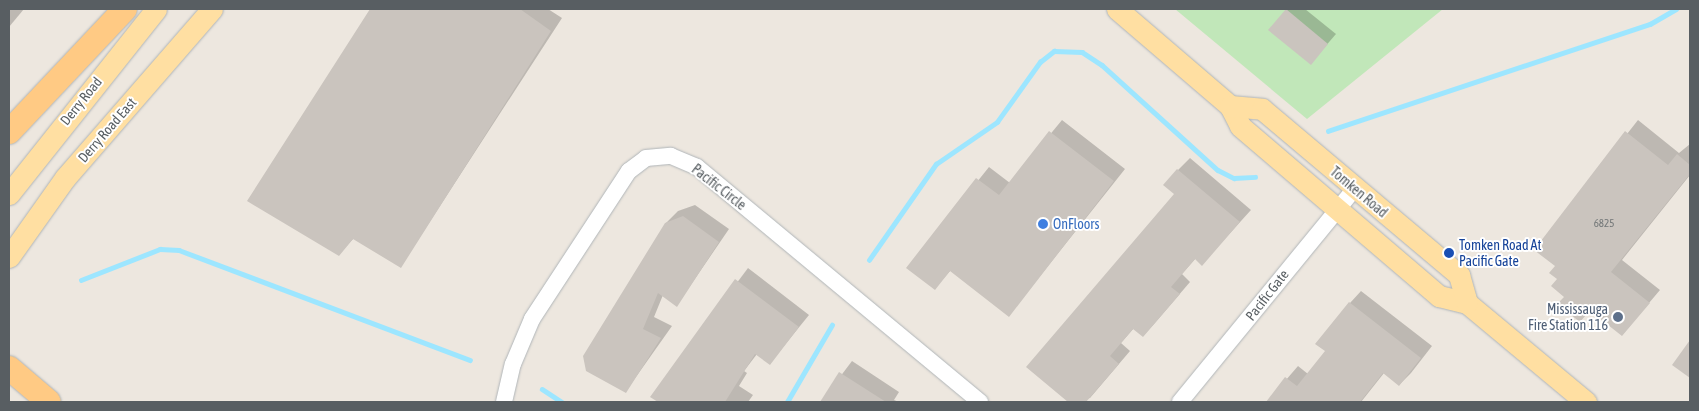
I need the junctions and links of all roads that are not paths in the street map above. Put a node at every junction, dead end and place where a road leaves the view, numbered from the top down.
1 (125, 9) edge
2 (156, 9) edge
3 (212, 9) edge
4 (1117, 9) edge
5 (1230, 106) junction
6 (9, 132) edge
7 (1355, 188) junction
8 (9, 194) edge
9 (1337, 209) junction
10 (9, 256) edge
11 (1467, 303) junction
12 (9, 368) edge
13 (49, 402) edge
14 (504, 402) edge
15 (980, 402) edge
16 (1180, 402) edge
17 (1586, 402) edge

1 - 6 highway
2 - 8 main road, Derry Road
3 - 10 main road, Derry Road East
4 - 5 main road, Tomken Road
5 - 7 main road, Tomken Road
5 - 9 main road, Tomken Road
7 - 9 street, Pacific Gate
7 - 11 main road, Tomken Road
9 - 11 main road, Tomken Road
9 - 16 street, Pacific Gate
11 - 17 main road, Tomken Road
12 - 13 highway
14 - 15 street, Pacific Circle

